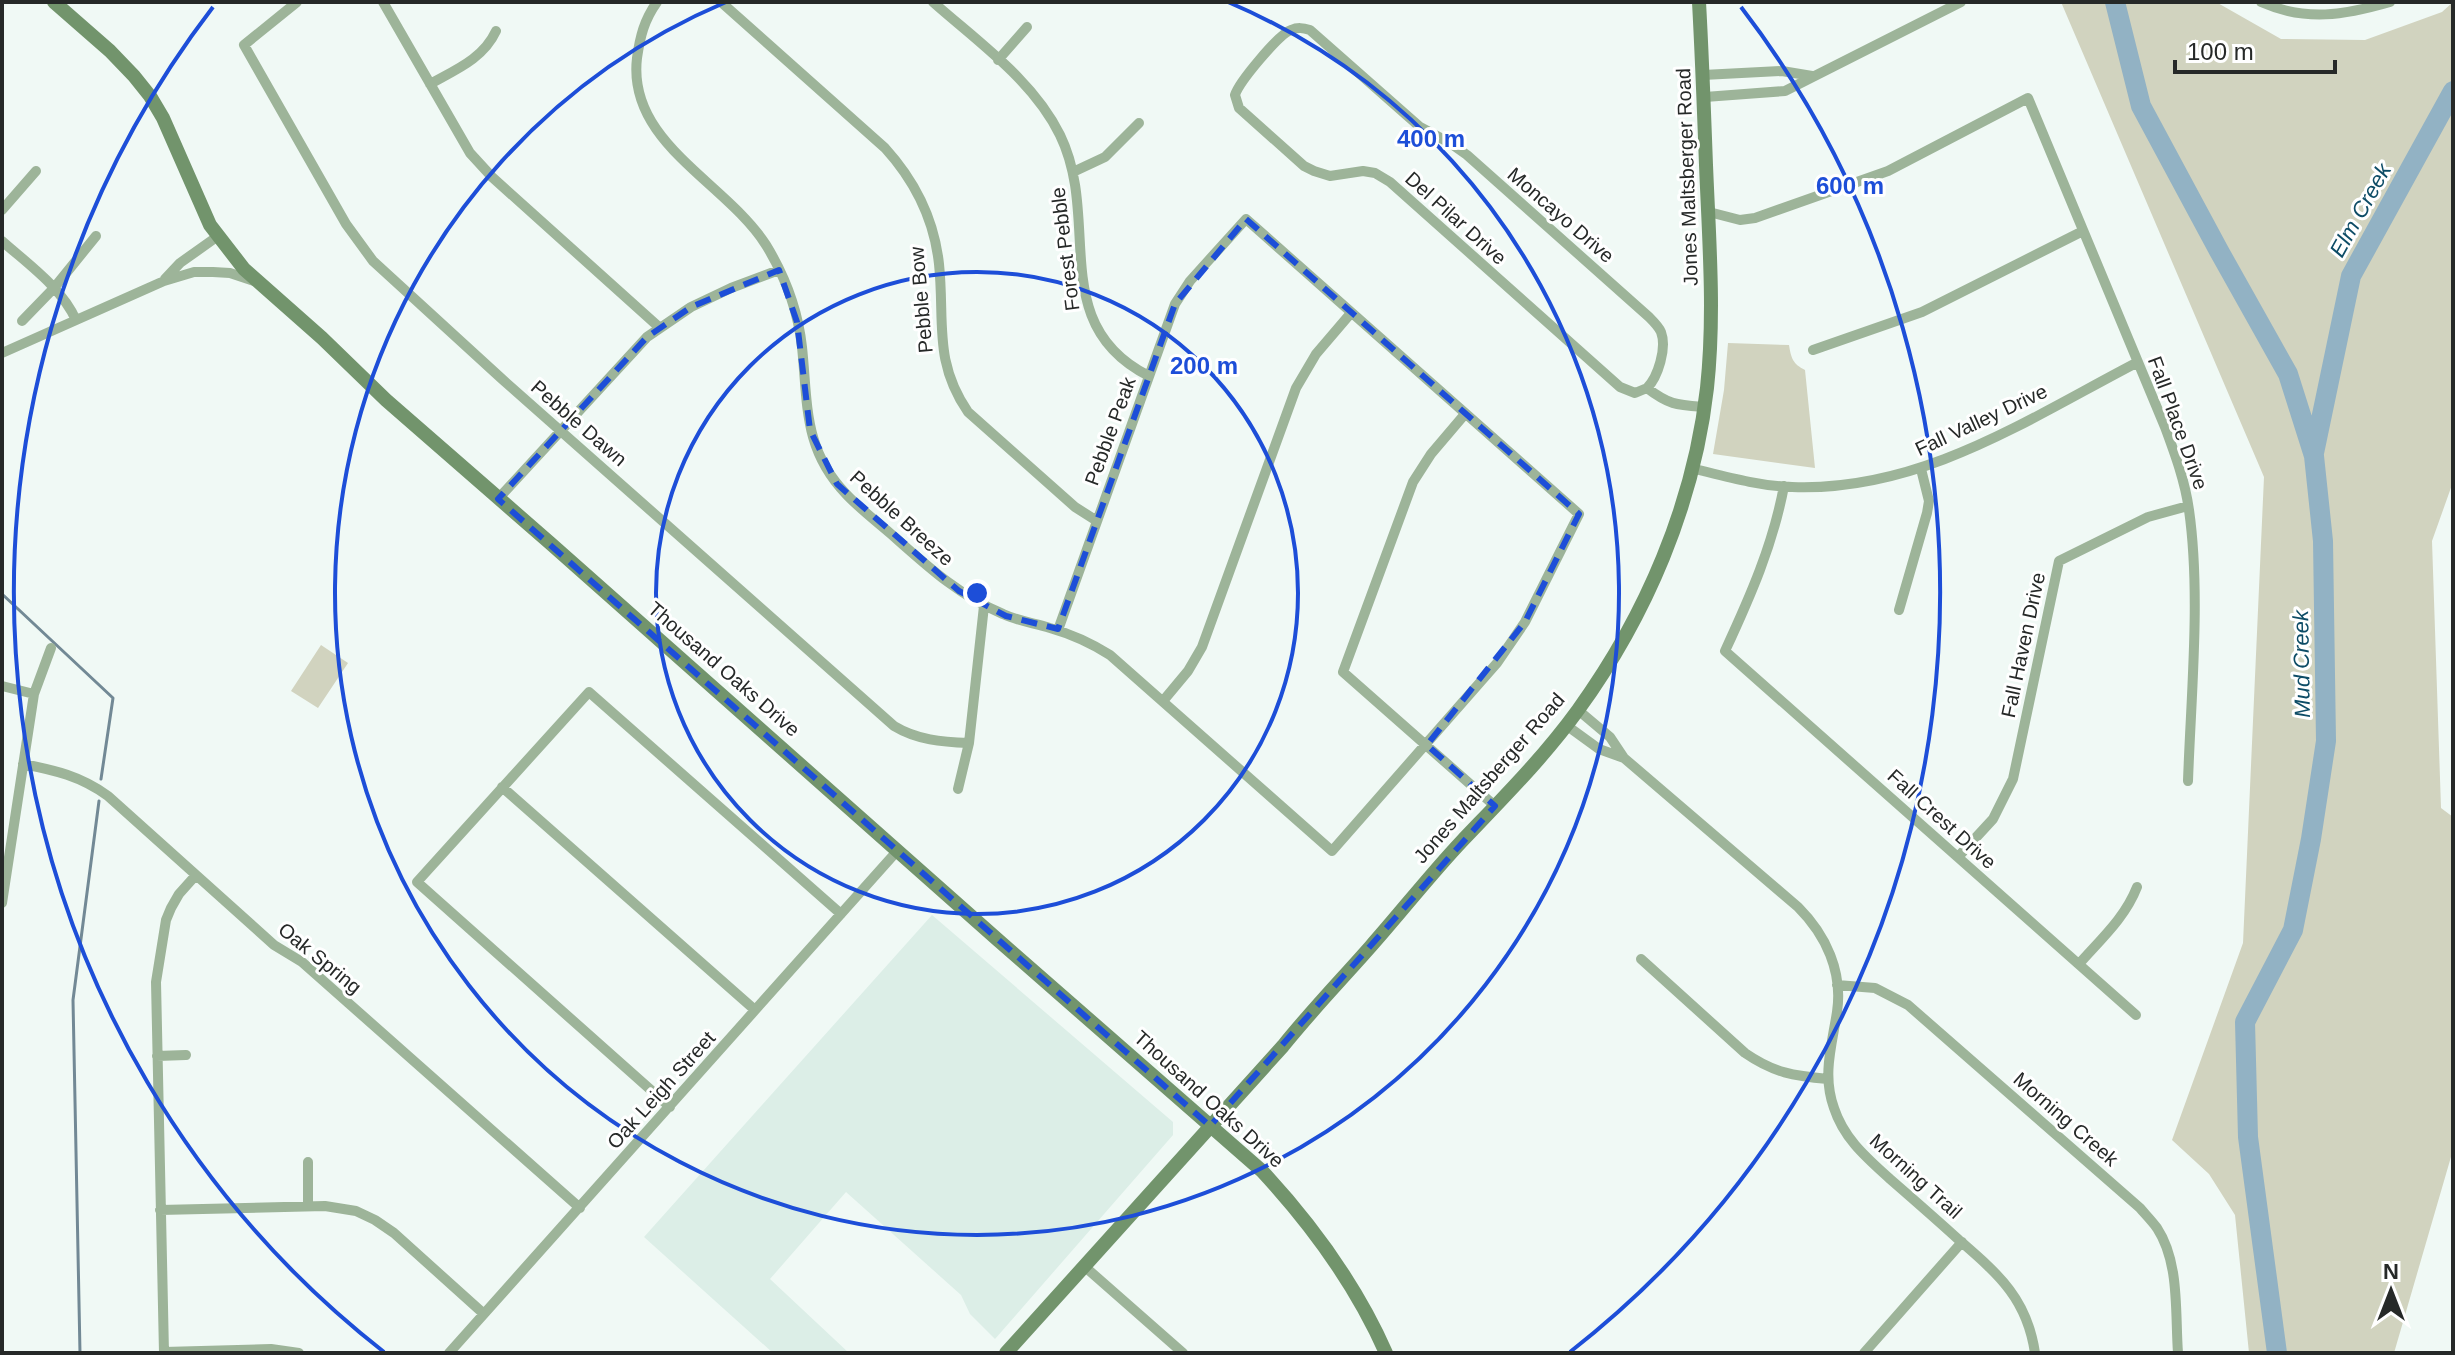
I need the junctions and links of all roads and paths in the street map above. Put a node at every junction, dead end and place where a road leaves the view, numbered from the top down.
1 (54, 2) edge
2 (297, 2) edge
3 (383, 2) edge
4 (657, 2) edge
5 (721, 2) edge
6 (933, 2) edge
7 (1699, 2) edge
8 (1961, 2) edge
9 (2261, 2) edge
10 (2390, 2) edge
11 (1027, 27) dead end
12 (1299, 28) joint
13 (496, 31) dead end
14 (998, 60) junction
15 (1748, 73) junction
16 (1703, 75) junction
17 (1812, 76) junction
18 (430, 84) junction
19 (1749, 93) junction
20 (1705, 97) junction
21 (1139, 123) dead end
22 (36, 171) dead end
23 (1073, 172) junction
24 (2, 210) edge
25 (1709, 212) junction
26 (2083, 231) junction
27 (96, 236) dead end
28 (218, 236) junction
29 (2, 241) edge
30 (779, 270) junction
31 (164, 281) junction
32 (261, 283) junction
33 (54, 288) junction
34 (1351, 313) junction
35 (76, 320) junction
36 (22, 321) dead end
37 (660, 328) junction
38 (1813, 350) dead end
39 (2, 353) edge
40 (2138, 362) junction
41 (1149, 376) junction
42 (1647, 388) junction
43 (1704, 407) junction
44 (1465, 414) junction
45 (561, 431) junction
46 (1691, 468) junction
47 (1921, 469) junction
48 (1784, 486) junction
49 (498, 499) junction
50 (2188, 506) junction
51 (1097, 521) junction
52 (984, 606) junction
53 (1899, 610) dead end
54 (1058, 630) junction
55 (51, 648) dead end
56 (2, 686) edge
57 (34, 694) junction
58 (1163, 701) junction
59 (1578, 710) junction
60 (1566, 725) junction
61 (969, 743) junction
62 (1427, 745) junction
63 (1624, 758) junction
64 (23, 764) junction
65 (2188, 781) dead end
66 (502, 787) junction
67 (958, 789) dead end
68 (1495, 806) junction
69 (2, 819) edge
70 (15, 820) junction
71 (898, 850) junction
72 (1958, 857) junction
73 (196, 875) junction
74 (2137, 887) dead end
75 (2, 903) edge
76 (841, 914) junction
77 (1641, 959) dead end
78 (2079, 964) junction
79 (1837, 985) junction
80 (755, 1010) junction
81 (2136, 1015) dead end
82 (186, 1055) dead end
83 (157, 1056) junction
84 (1828, 1079) junction
85 (670, 1107) junction
86 (1210, 1126) junction
87 (308, 1162) dead end
88 (308, 1206) junction
89 (580, 1208) junction
90 (160, 1210) junction
91 (1962, 1242) junction
92 (1084, 1266) junction
93 (484, 1314) junction
94 (164, 1352) edge
95 (299, 1353) edge
96 (449, 1353) edge
97 (1006, 1353) edge
98 (1183, 1353) edge
99 (1386, 1353) edge
100 (1864, 1353) edge
101 (2035, 1353) edge
102 (2178, 1353) edge

1 - 28 main road, Thousand Oaks Drive
2 - 45 street, Pebble Dawn
3 - 18 street
4 - 30 street, Pebble Breeze
5 - 51 street, Pebble Bow
6 - 14 street, Forest Pebble
7 - 16 main road, Jones Maltsberger Road
8 - 17 street
9 - 10 street
11 - 14 street
12 - 42 street, Moncayo Drive
12 - 42 street, Del Pilar Drive
13 - 18 street
14 - 23 street, Forest Pebble
15 - 16 street
15 - 17 street
15 - 19 street
16 - 20 main road, Jones Maltsberger Road
17 - 19 street
18 - 37 street
19 - 20 street
20 - 25 main road, Jones Maltsberger Road
21 - 23 street
22 - 24 street
23 - 41 street, Forest Pebble
25 - 26 street, Fall Place Drive
25 - 43 main road, Jones Maltsberger Road
26 - 38 street
26 - 40 street, Fall Place Drive
27 - 33 street
28 - 31 street
28 - 32 main road, Thousand Oaks Drive
29 - 33 street
30 - 37 street
30 - 52 street, Pebble Breeze
31 - 32 street
31 - 35 street
32 - 49 main road, Thousand Oaks Drive
33 - 35 street
33 - 36 street
34 - 41 street, Pebble Peak
34 - 44 street
34 - 58 street
35 - 39 street
37 - 45 street
40 - 47 street, Fall Valley Drive
40 - 50 street, Fall Place Drive
41 - 51 street, Pebble Peak
42 - 43 street
43 - 46 main road, Jones Maltsberger Road
44 - 62 street
44 - 62 street
45 - 49 street
45 - 61 street, Pebble Dawn
46 - 48 street, Fall Valley Drive
46 - 59 main road, Jones Maltsberger Road
47 - 48 street, Fall Valley Drive
47 - 53 street
48 - 72 street, Fall Crest Drive
49 - 71 main road, Thousand Oaks Drive
50 - 65 street, Fall Place Drive
50 - 72 street, Fall Haven Drive
51 - 54 street, Pebble Peak
52 - 54 street, Pebble Breeze
52 - 61 street
54 - 58 street, Pebble Breeze
55 - 57 street
56 - 57 street
57 - 64 street
58 - 62 street, Pebble Breeze
59 - 60 main road, Jones Maltsberger Road
59 - 63 street, Morning Trail
60 - 63 street, Morning Trail
60 - 68 main road, Jones Maltsberger Road
61 - 67 street
62 - 68 street
63 - 79 street, Morning Trail
64 - 70 street
64 - 73 street, Oak Spring
66 - 76 street
66 - 80 street
66 - 85 street
68 - 86 main road, Jones Maltsberger Road
69 - 70 street
70 - 75 street
71 - 76 street, Oak Leigh Street
71 - 86 main road, Thousand Oaks Drive
72 - 78 street, Fall Crest Drive
73 - 83 street
73 - 89 street, Oak Spring
74 - 78 street
76 - 80 street, Oak Leigh Street
77 - 84 street
78 - 81 street, Fall Crest Drive
79 - 84 street, Morning Trail
79 - 102 street, Morning Creek
80 - 85 street, Oak Leigh Street
82 - 83 street
83 - 90 street
84 - 91 street, Morning Trail
85 - 89 street, Oak Leigh Street
86 - 92 main road, Jones Maltsberger Road
86 - 99 main road, Thousand Oaks Drive
87 - 88 street
88 - 90 street
88 - 93 street
89 - 93 street, Oak Leigh Street
90 - 94 street
91 - 100 street
91 - 101 street, Morning Trail
92 - 97 main road, Jones Maltsberger Road
92 - 98 street
93 - 96 street, Oak Leigh Street
94 - 95 street

